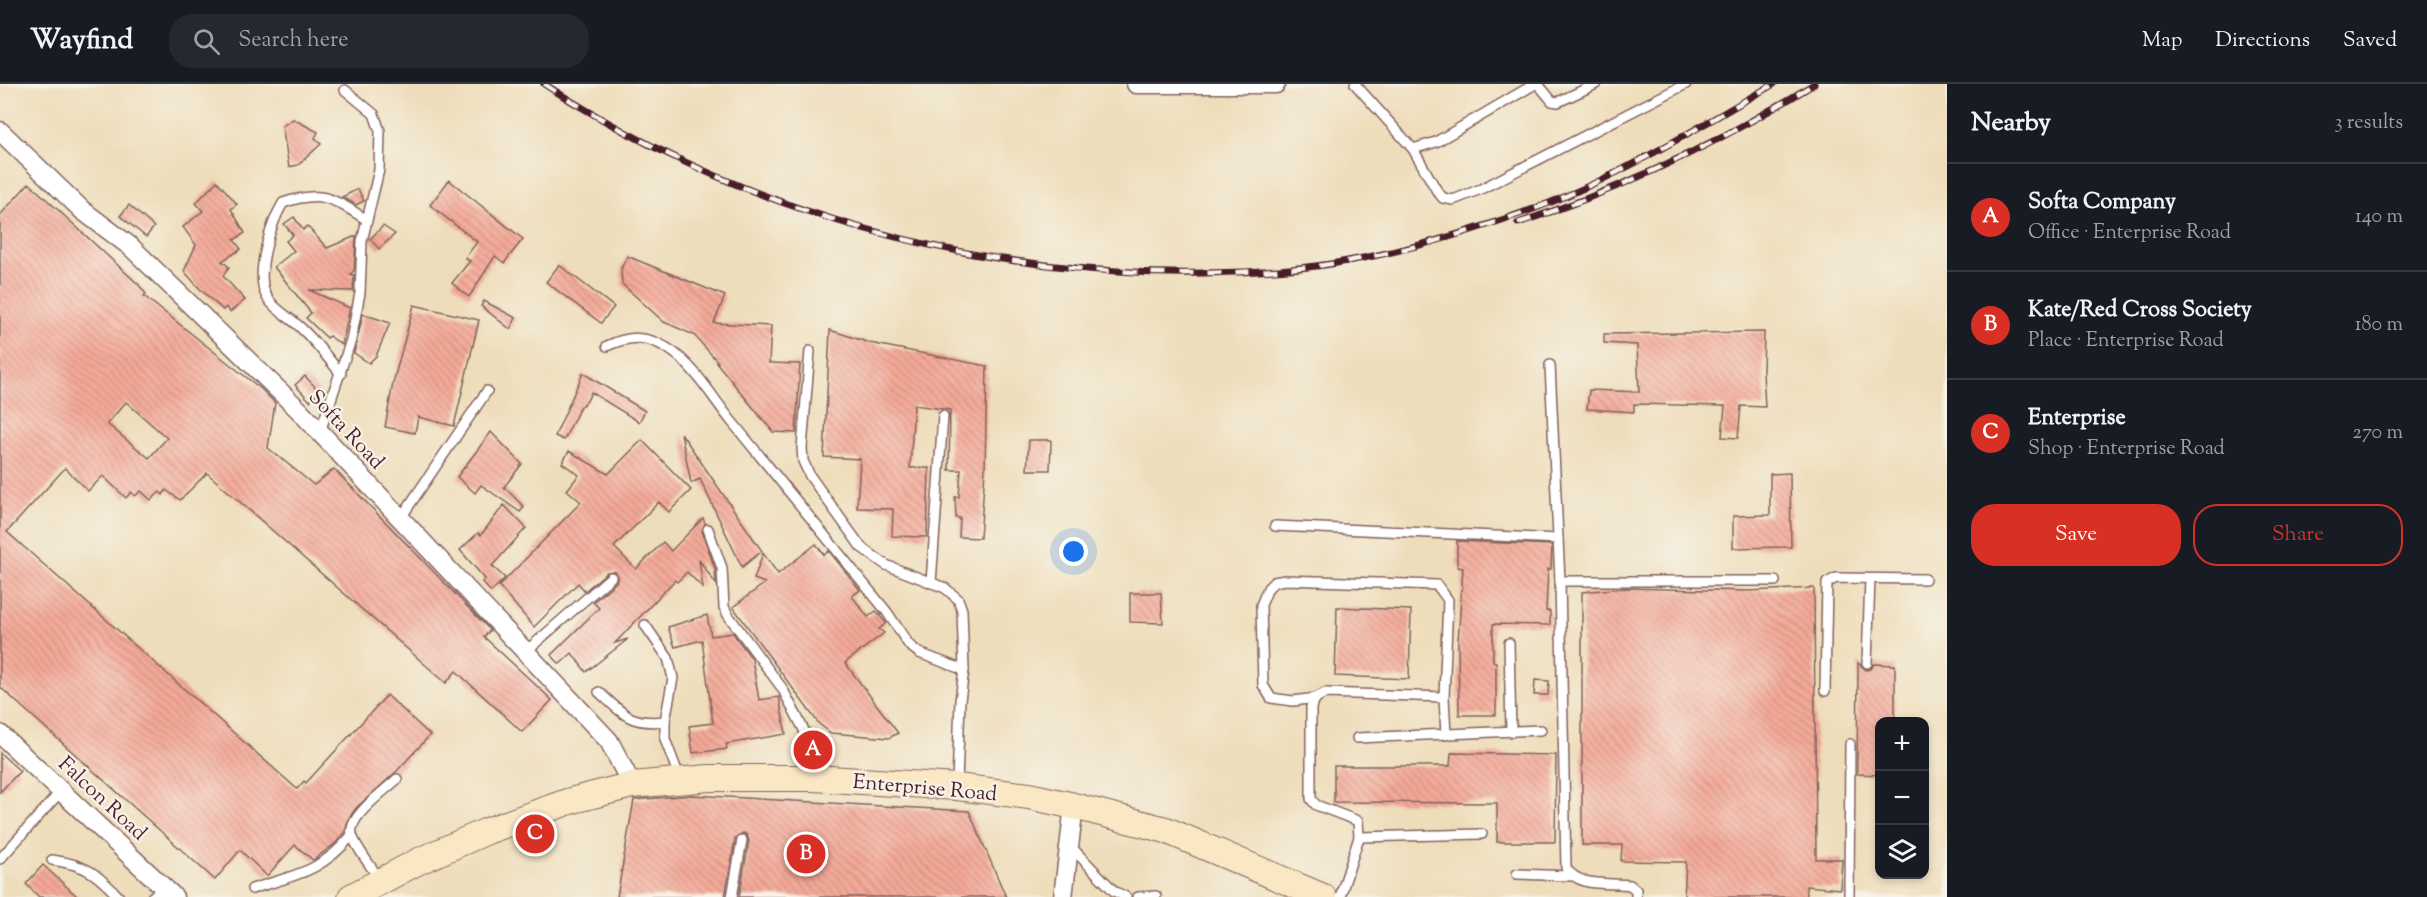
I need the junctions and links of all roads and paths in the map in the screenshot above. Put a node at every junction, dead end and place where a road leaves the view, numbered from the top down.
1 (1136, 84) edge
2 (1276, 84) edge
3 (1355, 84) edge
4 (1537, 84) edge
5 (1596, 84) edge
6 (1686, 84) edge
7 (345, 90) dead end
8 (0, 131) edge
9 (1413, 149) junction
10 (367, 220) junction
11 (607, 346) dead end
12 (810, 351) dead end
13 (1550, 365) dead end
14 (341, 374) junction
15 (487, 391) dead end
16 (943, 416) dead end
17 (320, 432) junction
18 (400, 519) junction
19 (1275, 526) dead end
20 (708, 529) dead end
21 (1558, 539) junction
22 (610, 578) dead end
23 (1870, 579) junction
24 (1925, 579) dead end
25 (1560, 581) junction
26 (1775, 581) dead end
27 (931, 583) junction
28 (645, 626) dead end
29 (1509, 643) dead end
30 (524, 653) junction
31 (1867, 663) dead end
32 (964, 670) junction
33 (1825, 691) dead end
34 (599, 692) dead end
35 (1444, 697) junction
36 (1316, 698) junction
37 (665, 721) junction
38 (1541, 730) dead end
39 (1510, 732) junction
40 (0, 734) edge
41 (1446, 735) junction
42 (1357, 738) dead end
43 (1850, 744) dead end
44 (813, 778) junction
45 (397, 779) dead end
46 (681, 781) junction
47 (632, 785) junction
48 (957, 787) junction
49 (62, 790) junction
50 (1074, 806) junction
51 (1482, 834) dead end
52 (352, 835) junction
53 (1359, 837) junction
54 (742, 840) dead end
55 (1069, 845) junction
56 (0, 859) edge
57 (52, 860) dead end
58 (1517, 874) dead end
59 (1571, 876) junction
60 (252, 889) dead end
61 (370, 890) edge
62 (163, 894) edge
63 (119, 897) edge
64 (732, 897) edge
65 (1063, 897) edge
66 (1126, 897) edge
67 (1138, 897) edge
68 (1156, 897) edge
69 (1323, 897) edge
70 (1340, 897) edge
71 (1636, 897) edge
72 (1849, 897) edge

1 - 2 street
3 - 9 lane
4 - 5 lane
4 - 9 lane
6 - 9 lane
7 - 10 lane
8 - 17 street, Softa Road
10 - 14 lane
10 - 14 lane
11 - 32 lane
12 - 27 lane
13 - 21 lane
14 - 17 lane
15 - 18 lane
16 - 27 lane
17 - 18 street, Softa Road
18 - 30 street, Softa Road
19 - 21 lane
20 - 44 lane
21 - 25 lane
22 - 30 lane
23 - 24 lane
23 - 31 lane
23 - 33 lane
25 - 26 lane
25 - 59 lane
27 - 32 lane
28 - 37 lane
29 - 39 lane
30 - 47 street, Softa Road
32 - 48 lane
34 - 37 lane
35 - 36 lane
35 - 36 lane
35 - 41 lane
36 - 53 lane
37 - 46 lane
38 - 39 lane
39 - 41 lane
40 - 49 street, Falcon Road
41 - 42 lane
43 - 72 lane
44 - 46 main road, Enterprise Road
44 - 48 main road, Enterprise Road
45 - 52 lane
46 - 47 main road, Enterprise Road
47 - 61 main road, Enterprise Road
48 - 50 main road, Enterprise Road
49 - 56 lane
49 - 62 street, Falcon Road
50 - 55 street
50 - 69 main road, Enterprise Road
51 - 53 lane
52 - 60 lane
52 - 61 lane
53 - 70 lane
54 - 64 lane
55 - 65 street
55 - 66 lane
57 - 63 lane
58 - 59 lane
59 - 71 lane
67 - 68 lane

